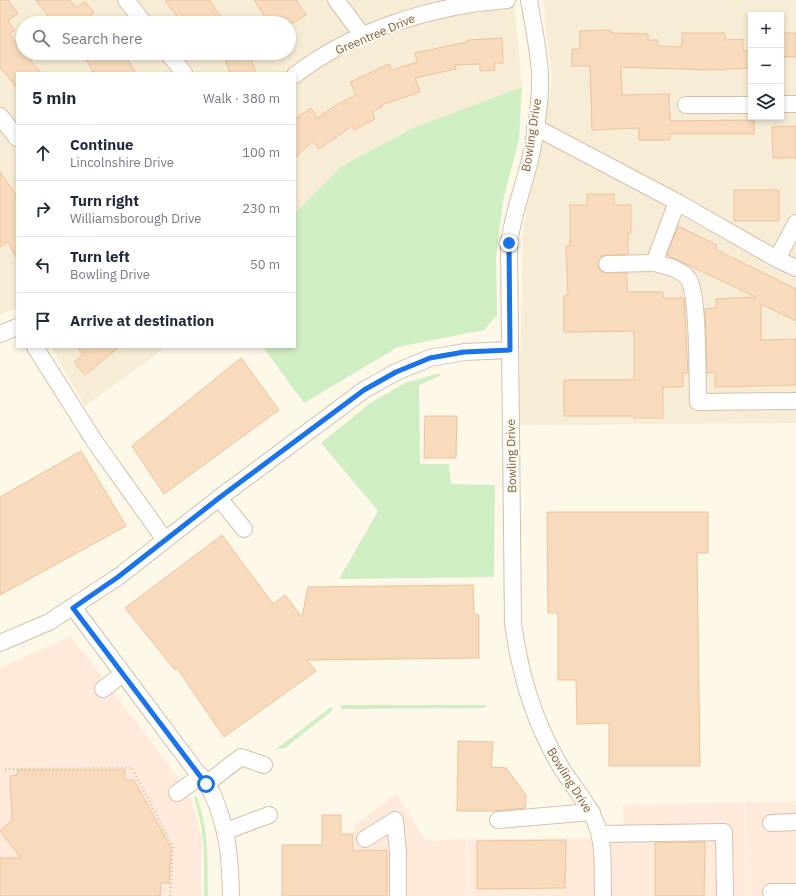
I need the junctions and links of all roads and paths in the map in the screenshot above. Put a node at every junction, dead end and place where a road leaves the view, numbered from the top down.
1 (126, 0) edge
2 (336, 0) edge
3 (507, 0) edge
4 (529, 0) edge
5 (139, 16) edge
6 (363, 36) junction
7 (174, 60) edge
8 (183, 72) edge
9 (296, 74) edge
10 (784, 104) edge
11 (796, 104) edge
12 (686, 105) dead end
13 (748, 105) edge
14 (0, 116) edge
15 (535, 128) junction
16 (16, 137) edge
17 (677, 202) junction
18 (796, 223) edge
19 (777, 259) junction
20 (654, 263) junction
21 (606, 264) dead end
22 (796, 268) edge
23 (16, 327) edge
24 (0, 334) edge
25 (36, 348) edge
26 (510, 350) junction
27 (796, 401) edge
28 (219, 498) junction
29 (244, 529) dead end
30 (165, 540) junction
31 (73, 608) junction
32 (0, 643) edge
33 (123, 674) junction
34 (103, 689) dead end
35 (264, 765) dead end
36 (5, 769) dead end
37 (203, 780) junction
38 (177, 793) dead end
39 (592, 812) junction
40 (270, 815) dead end
41 (498, 820) dead end
42 (796, 822) edge
43 (771, 823) dead end
44 (226, 831) junction
45 (600, 834) junction
46 (365, 839) dead end
47 (771, 892) dead end
48 (796, 892) edge
49 (170, 896) edge
50 (231, 896) edge
51 (398, 896) edge
52 (603, 896) edge
53 (725, 896) edge

1 - 5 street
2 - 6 street
3 - 6 street, Greentree Drive
4 - 15 street, Bowling Drive
6 - 9 street, Greentree Drive
7 - 8 street
10 - 11 street
12 - 13 street
14 - 16 street
15 - 17 street
15 - 26 street, Bowling Drive
17 - 19 street
17 - 20 street
18 - 19 street
19 - 22 street
20 - 21 street
20 - 27 street
23 - 24 street
25 - 30 street
26 - 28 street
26 - 39 street, Bowling Drive
28 - 29 street
28 - 30 street
30 - 31 street
31 - 32 street
31 - 33 street
33 - 34 street
33 - 37 street
35 - 37 street
36 - 49 path
37 - 38 street
37 - 44 street
39 - 41 street
39 - 45 street, Bowling Drive
40 - 44 street
42 - 43 street
44 - 50 street
45 - 52 street, Bowling Drive
45 - 53 street
46 - 51 street
47 - 48 street

